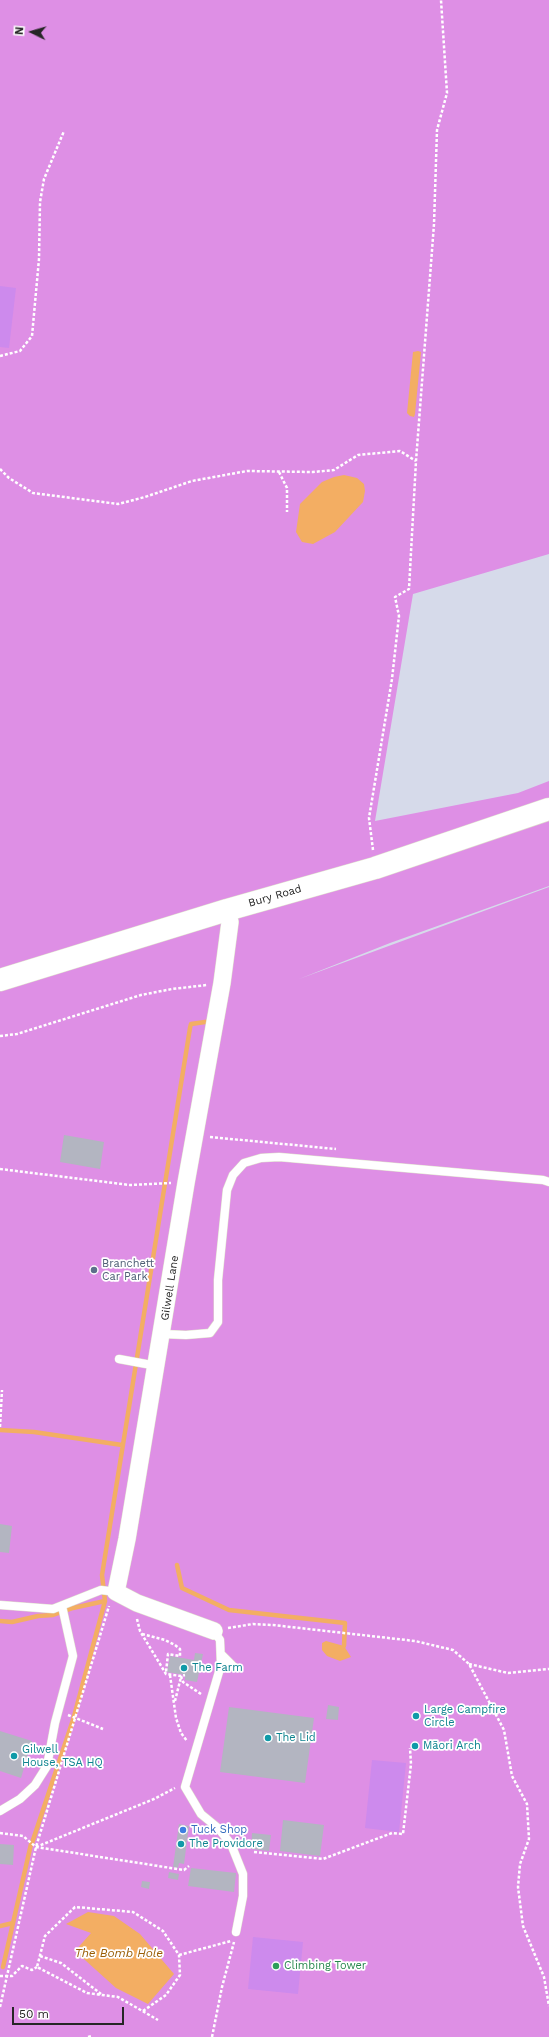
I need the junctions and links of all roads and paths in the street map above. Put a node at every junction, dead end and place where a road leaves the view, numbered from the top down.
1 (441, 0) edge
2 (64, 132) dead end
3 (0, 356) edge
4 (416, 461) junction
5 (0, 469) edge
6 (279, 472) junction
7 (287, 512) dead end
8 (549, 809) edge
9 (375, 868) junction
10 (227, 910) junction
11 (0, 980) edge
12 (222, 983) junction
13 (0, 1036) edge
14 (0, 1169) edge
15 (549, 1182) edge
16 (165, 1183) dead end
17 (162, 1334) junction
18 (119, 1359) dead end
19 (157, 1366) junction
20 (2, 1390) dead end
21 (0, 1427) edge
22 (116, 1592) junction
23 (137, 1603) junction
24 (0, 1605) edge
25 (63, 1610) junction
26 (214, 1631) junction
27 (142, 1634) junction
28 (221, 1654) junction
29 (469, 1664) junction
30 (234, 1667) dead end
31 (549, 1669) edge
32 (166, 1673) junction
33 (170, 1675) junction
34 (185, 1675) dead end
35 (181, 1676) junction
36 (212, 1697) junction
37 (175, 1704) junction
38 (69, 1715) dead end
39 (75, 1718) junction
40 (103, 1729) dead end
41 (410, 1748) dead end
42 (195, 1752) junction
43 (185, 1787) junction
44 (0, 1810) edge
45 (0, 1833) edge
46 (36, 1847) junction
47 (254, 1852) dead end
48 (189, 1866) dead end
49 (235, 1936) junction
50 (179, 1955) junction
51 (40, 1956) junction
52 (37, 1967) junction
53 (0, 1976) edge
54 (7, 1977) junction
55 (101, 1995) junction
56 (549, 2006) edge
57 (0, 2007) edge
58 (144, 2011) junction
59 (158, 2020) dead end
60 (92, 2036) dead end
61 (88, 2037) edge
62 (212, 2037) edge

1 - 4 path
2 - 3 path
4 - 6 path
4 - 9 path
5 - 6 path
6 - 7 path
8 - 9 street, Bury Road
9 - 10 street, Bury Road
10 - 11 street, Bury Road
10 - 12 street, Gilwell Lane
12 - 13 path
12 - 17 street, Gilwell Lane
14 - 16 path
15 - 17 lane
17 - 19 street, Gilwell Lane
18 - 19 lane
19 - 22 street, Gilwell Lane
20 - 21 path
22 - 23 street
22 - 25 lane
22 - 39 path
23 - 26 street
23 - 27 path
24 - 25 lane
25 - 44 lane
26 - 28 lane
26 - 29 path
27 - 32 path
27 - 32 path
28 - 30 lane
28 - 36 lane
29 - 31 path
29 - 56 path
32 - 33 path
33 - 35 path
33 - 37 path
34 - 35 path
35 - 36 path
35 - 37 path
36 - 42 lane
37 - 42 path
38 - 39 path
39 - 40 path
39 - 46 path
41 - 47 path
42 - 43 lane
43 - 46 path
43 - 49 lane
45 - 46 path
46 - 48 path
46 - 54 path
49 - 50 path
49 - 62 path
50 - 51 path
50 - 58 path
51 - 52 path
51 - 55 path
52 - 54 path
52 - 55 path
53 - 54 path
54 - 57 path
55 - 58 path
58 - 59 path
60 - 61 path

